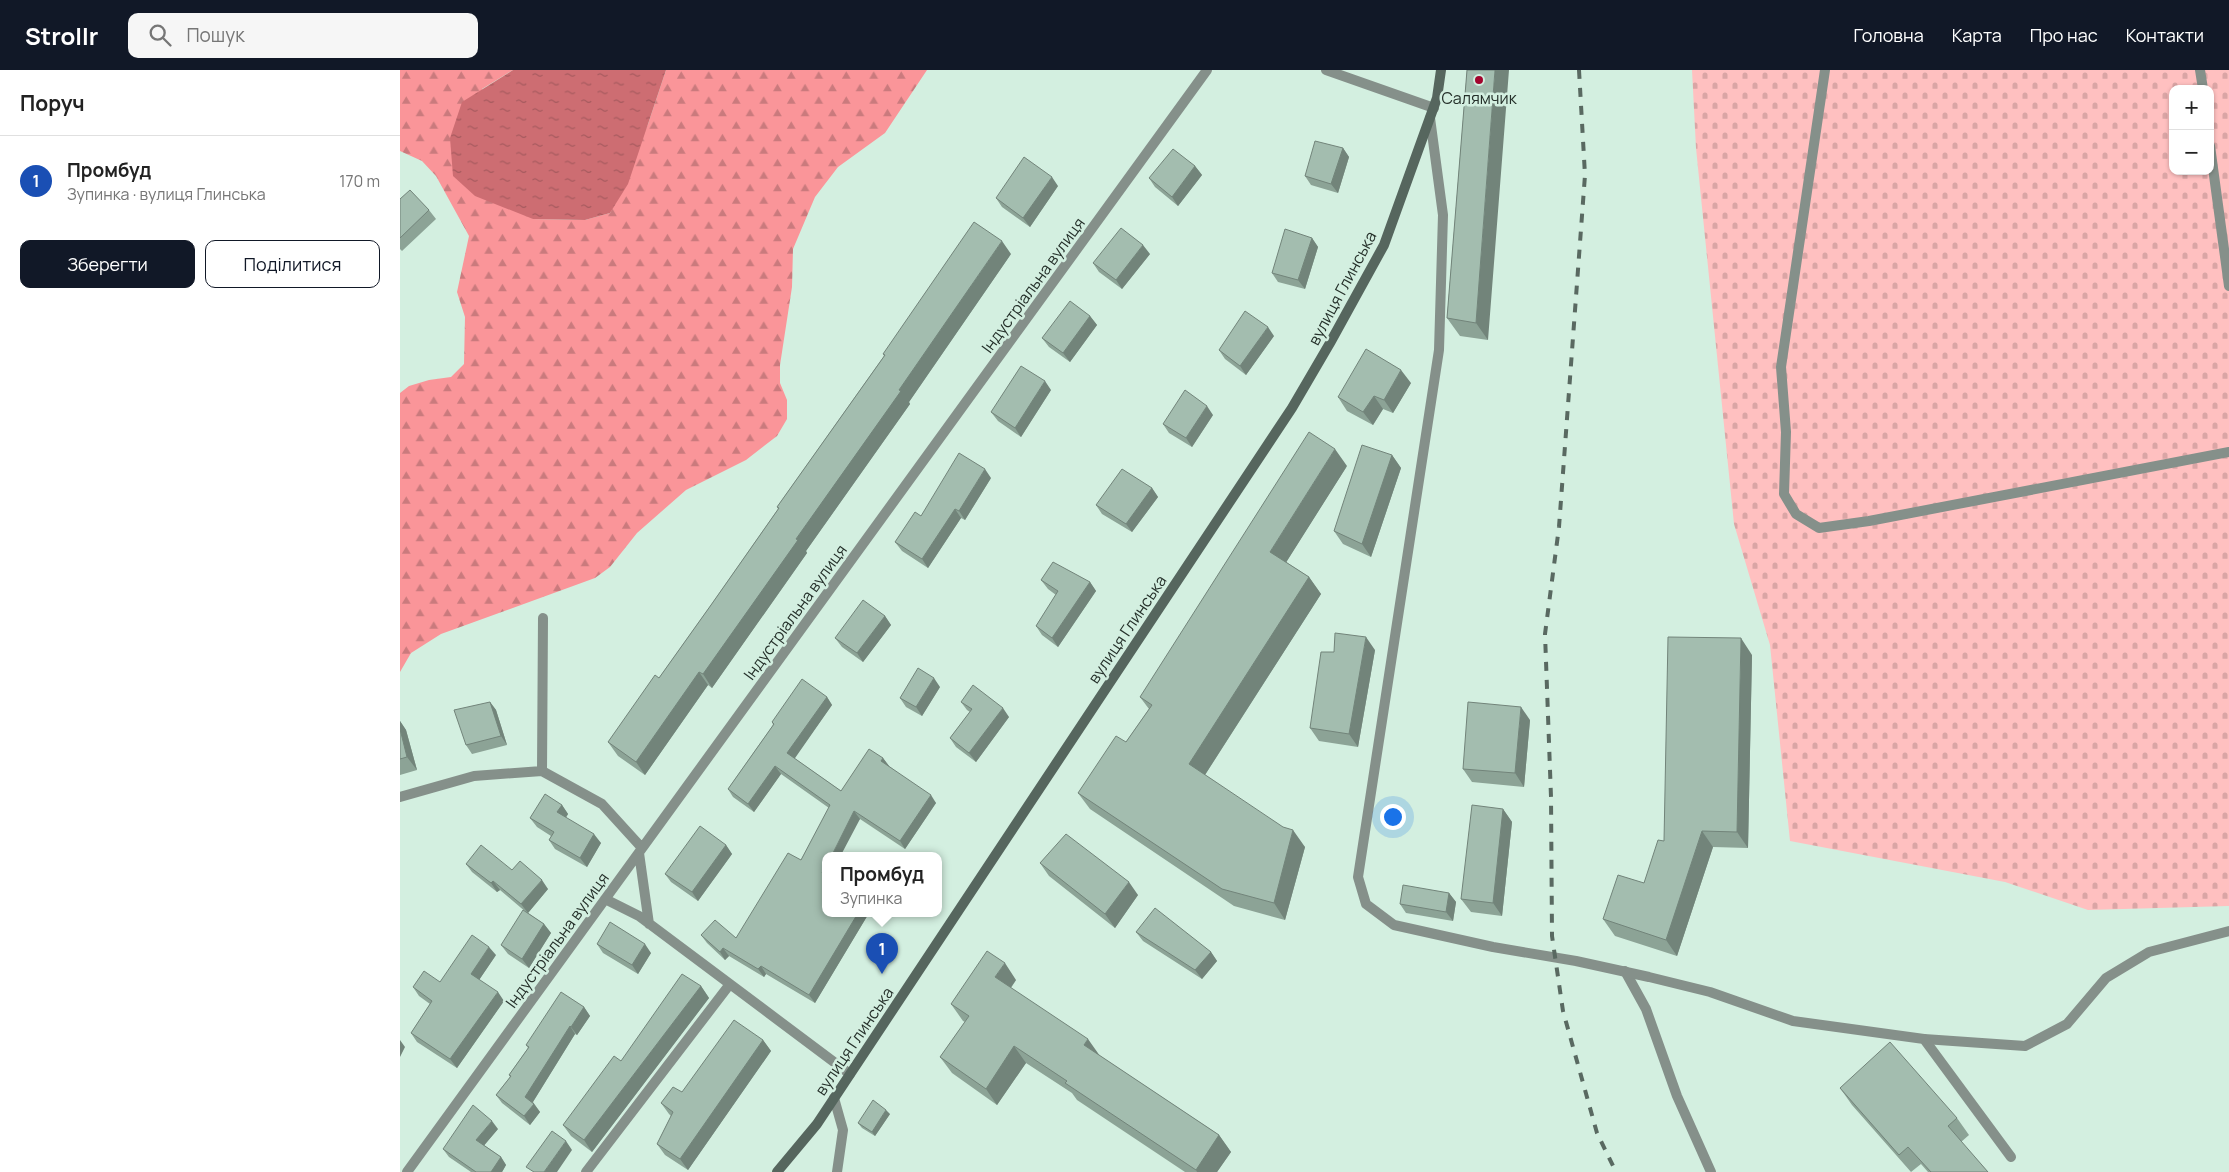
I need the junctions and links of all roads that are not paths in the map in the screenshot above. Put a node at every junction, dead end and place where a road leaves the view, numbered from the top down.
1 (1207, 70) edge
2 (1326, 70) edge
3 (1441, 70) edge
4 (1826, 70) edge
5 (2200, 70) edge
6 (2202, 85) edge
7 (1432, 113) junction
8 (2214, 175) edge
9 (2229, 286) edge
10 (2229, 452) edge
11 (543, 618) dead end
12 (542, 771) junction
13 (400, 797) edge
14 (641, 850) junction
15 (605, 899) junction
16 (649, 924) junction
17 (2229, 931) edge
18 (1624, 972) junction
19 (730, 984) junction
20 (1924, 1040) junction
21 (850, 1074) junction
22 (834, 1098) junction
23 (2011, 1157) dead end
24 (407, 1172) edge
25 (586, 1172) edge
26 (777, 1172) edge
27 (837, 1172) edge
28 (1711, 1172) edge

1 - 14 street, Індустріальна вулиця
2 - 7 street
3 - 7 main road, вулиця Глинська
4 - 10 street
5 - 6 street
7 - 18 street
7 - 21 main road, вулиця Глинська
8 - 9 street
11 - 12 street
12 - 13 street
12 - 14 street
14 - 15 street, Індустріальна вулиця
14 - 16 street
15 - 16 street
15 - 24 street, Індустріальна вулиця
16 - 19 street
17 - 20 street
18 - 20 street
18 - 28 street
19 - 21 street
19 - 25 street
20 - 23 street
21 - 22 main road, вулиця Глинська
22 - 26 main road, вулиця Глинська
22 - 27 street

